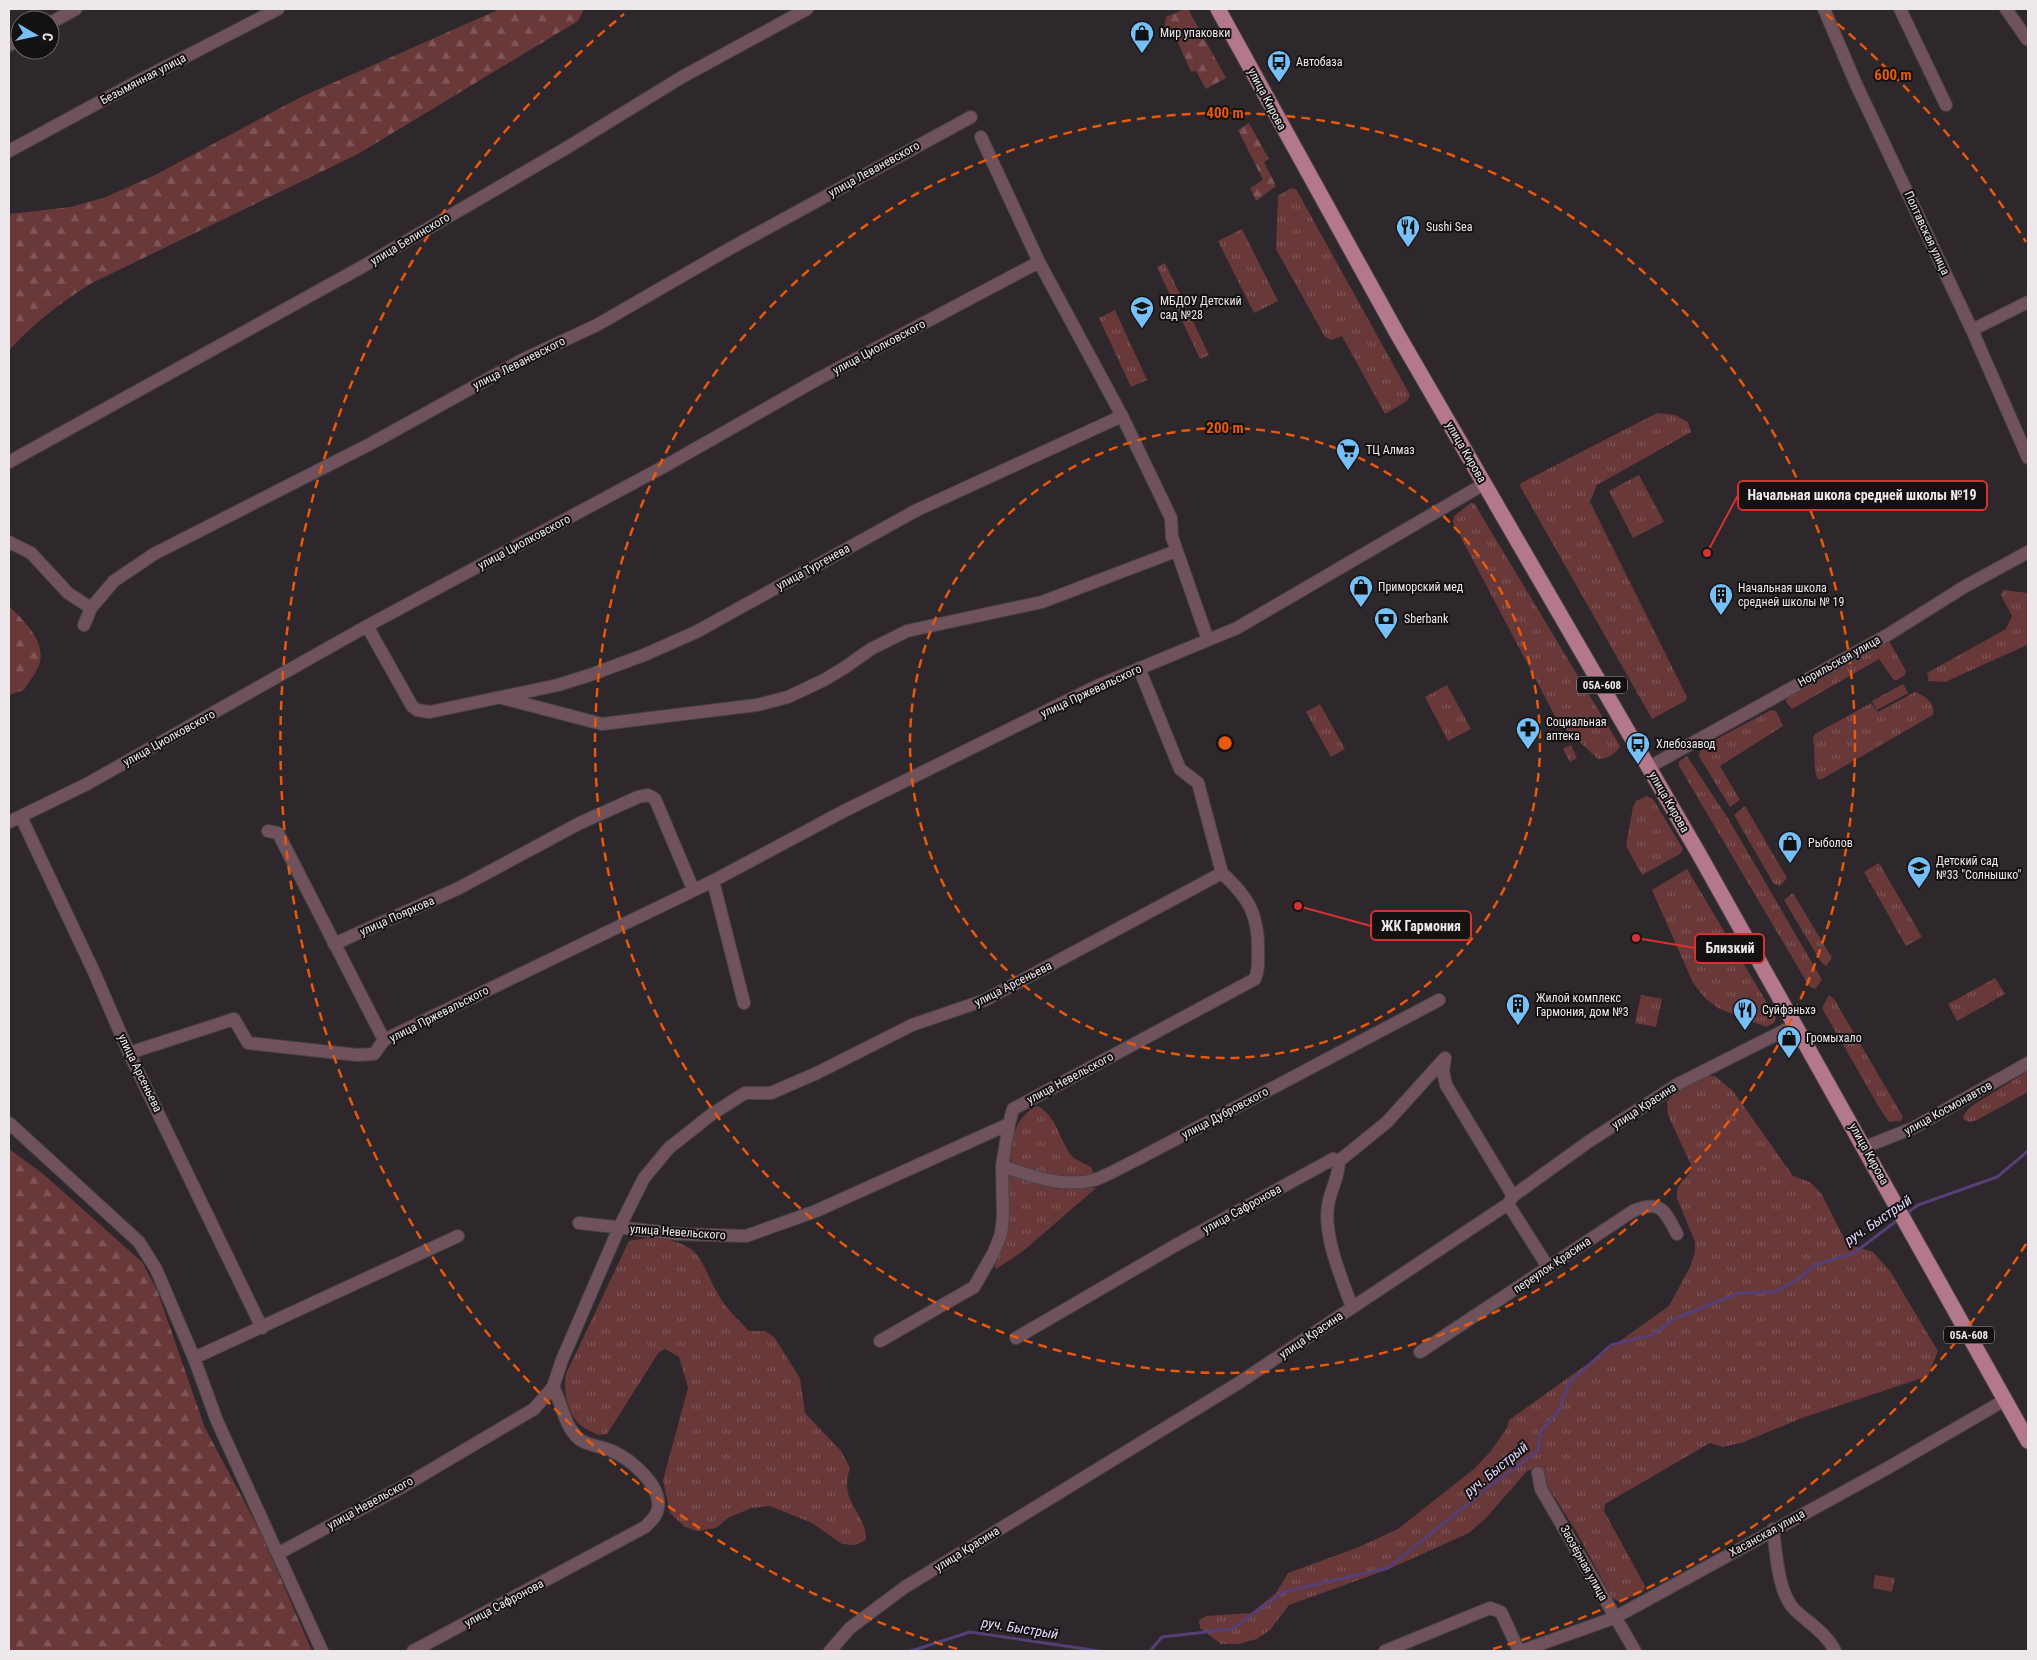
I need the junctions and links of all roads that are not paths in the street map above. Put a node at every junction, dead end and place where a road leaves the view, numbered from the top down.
1 (76, 9) edge
2 (278, 9) edge
3 (807, 9) edge
4 (1218, 9) edge
5 (1824, 9) edge
6 (1900, 9) edge
7 (2006, 9) edge
8 (60, 18) edge
9 (2027, 39) dead end
10 (1946, 105) dead end
11 (971, 117) dead end
12 (981, 137) dead end
13 (9, 151) edge
14 (1039, 262) junction
15 (2028, 302) edge
16 (1972, 330) junction
17 (1122, 416) junction
18 (2028, 458) edge
19 (9, 462) edge
20 (1484, 484) junction
21 (9, 542) edge
22 (1176, 551) junction
23 (2028, 552) edge
24 (91, 608) junction
25 (84, 626) dead end
26 (367, 626) junction
27 (1208, 640) junction
28 (1139, 668) junction
29 (498, 697) junction
30 (1649, 768) junction
31 (21, 817) junction
32 (9, 822) edge
33 (268, 831) dead end
34 (1222, 873) junction
35 (713, 881) junction
36 (693, 890) junction
37 (334, 944) junction
38 (1438, 1000) dead end
39 (744, 1003) dead end
40 (1796, 1025) junction
41 (384, 1040) junction
42 (129, 1053) junction
43 (2028, 1063) edge
44 (9, 1123) edge
45 (1009, 1124) junction
46 (1865, 1147) junction
47 (1339, 1161) junction
48 (1002, 1166) junction
49 (1510, 1200) junction
50 (579, 1223) dead end
51 (619, 1228) junction
52 (1677, 1234) dead end
53 (458, 1236) dead end
54 (1548, 1267) junction
55 (1352, 1307) junction
56 (262, 1328) junction
57 (1016, 1338) dead end
58 (880, 1341) dead end
59 (1420, 1352) dead end
60 (194, 1358) junction
61 (553, 1387) junction
62 (2005, 1400) junction
63 (2028, 1441) edge
64 (1538, 1473) dead end
65 (1773, 1529) junction
66 (279, 1553) junction
67 (1614, 1618) junction
68 (322, 1651) edge
69 (413, 1651) edge
70 (830, 1651) edge
71 (1385, 1651) edge
72 (1520, 1651) edge
73 (1635, 1651) edge
74 (1835, 1651) edge

1 - 8 street
2 - 13 street, Безымянная улица
3 - 19 street, улица Белинского
4 - 20 main road, улица Кирова / 05А-608
5 - 16 street, Полтавская улица
6 - 10 street
7 - 9 street
11 - 24 street, улица Леваневского
12 - 14 street
14 - 17 street
14 - 26 street, улица Циолковского
15 - 16 street
16 - 18 street, Полтавская улица
17 - 22 street
17 - 29 street, улица Тургенева
20 - 27 street, улица Пржевальского
20 - 30 main road, улица Кирова / 05А-608
21 - 24 street
22 - 27 street
22 - 29 street
23 - 30 street, Норильская улица
24 - 25 street, улица Леваневского
26 - 29 street, улица Тургенева
26 - 31 street, улица Циолковского
27 - 28 street, улица Пржевальского
28 - 34 street
28 - 35 street, улица Пржевальского
30 - 40 main road, улица Кирова / 05А-608
31 - 32 street, улица Циолковского
31 - 42 street, улица Арсеньева
33 - 37 street
34 - 45 street, улица Невельского
34 - 51 street, улица Арсеньева
35 - 36 street, улица Пржевальского
35 - 39 street
36 - 37 street, улица Пояркова
36 - 41 street, улица Пржевальского
37 - 41 street
38 - 48 street, улица Дубровского
40 - 46 main road, улица Кирова / 05А-608
40 - 49 street, улица Красина
41 - 42 street, улица Пржевальского
42 - 56 street, улица Арсеньева
43 - 46 street, улица Космонавтов
44 - 60 street
45 - 48 street
45 - 51 street, улица Невельского
46 - 62 main road, улица Кирова / 05А-608
47 - 49 street, улица Сафронова
47 - 55 street
47 - 57 street, улица Сафронова
48 - 58 street
49 - 54 street
49 - 55 street, улица Красина
50 - 51 street
51 - 61 street, улица Невельского
52 - 54 street, переулок Красина
53 - 56 street
54 - 59 street, переулок Красина
55 - 70 street, улица Красина
56 - 60 street
60 - 66 street
61 - 66 street, улица Невельского
61 - 69 street, улица Сафронова
62 - 63 main road, улица Кирова / 05А-608
62 - 65 street, Хасанская улица
64 - 67 street, Заозёрная улица
65 - 67 street, Хасанская улица
65 - 74 street
66 - 68 street
67 - 72 street, Хасанская улица
67 - 73 street, Заозёрная улица
71 - 72 street, Хасанская улица

